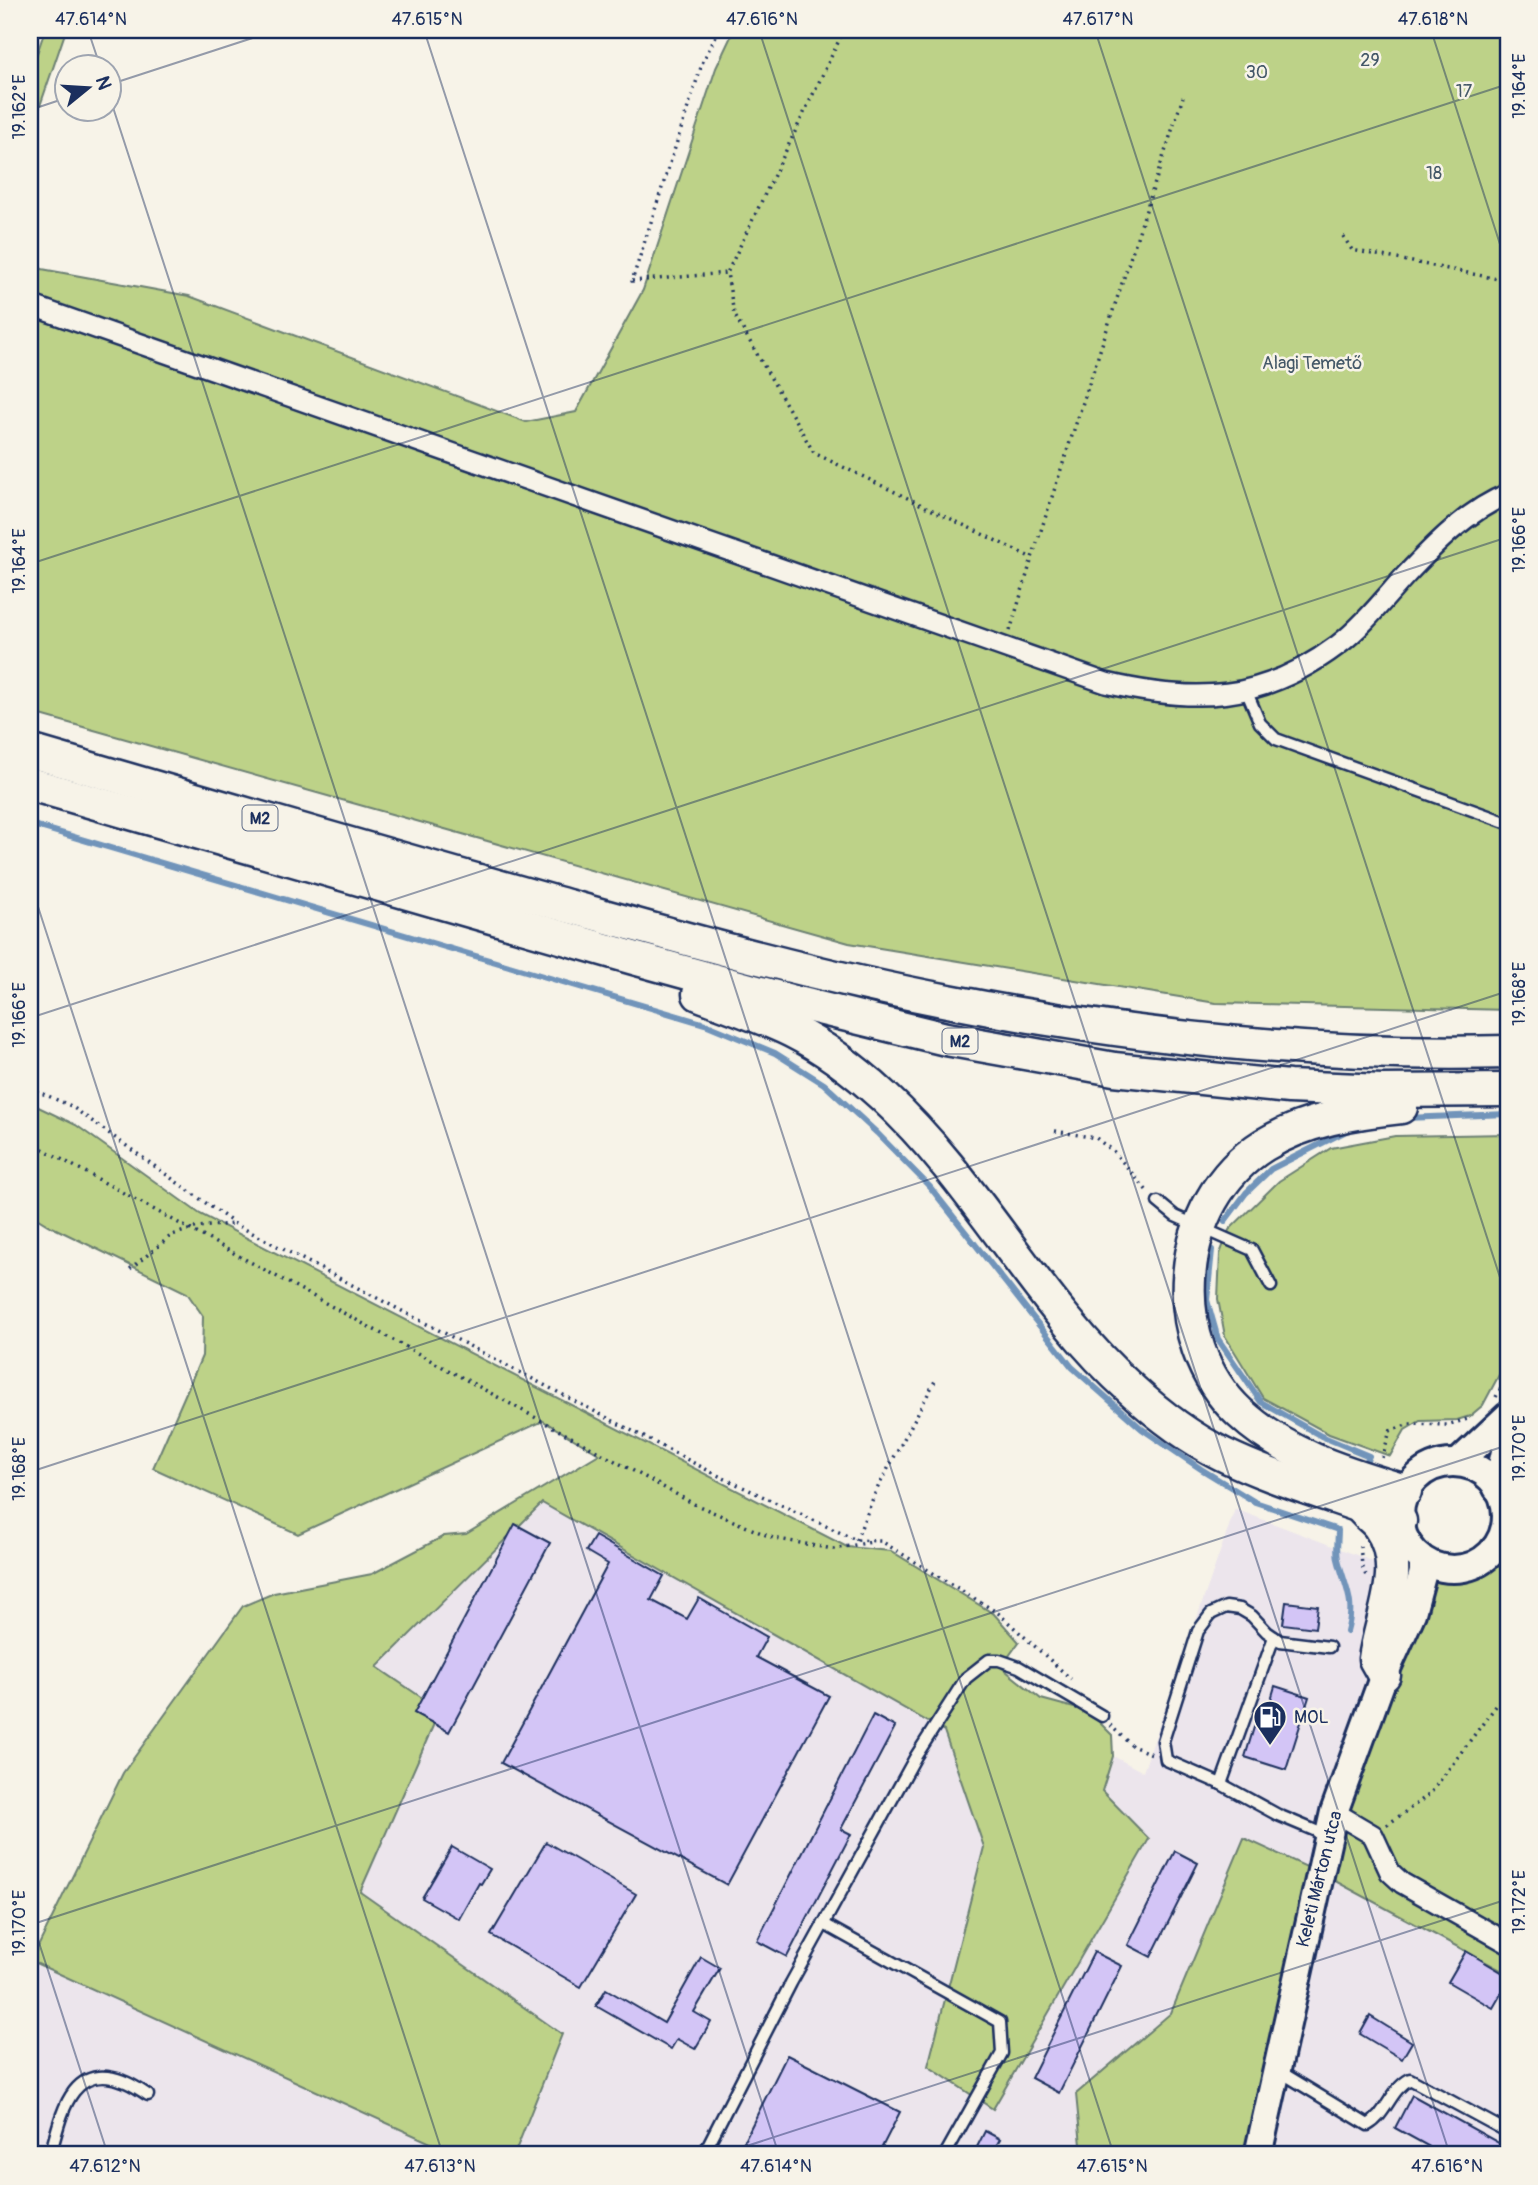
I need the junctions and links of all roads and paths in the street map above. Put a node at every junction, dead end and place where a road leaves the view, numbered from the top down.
1 (719, 30) edge
2 (844, 30) edge
3 (1183, 97) dead end
4 (1343, 236) dead end
5 (727, 273) junction
6 (1508, 281) edge
7 (30, 305) edge
8 (1508, 494) edge
9 (1032, 558) junction
10 (1005, 648) junction
11 (1246, 690) junction
12 (30, 751) edge
13 (30, 784) edge
14 (1508, 823) edge
15 (637, 959) junction
16 (1508, 1052) edge
17 (30, 1088) edge
18 (1508, 1090) edge
19 (1476, 1092) junction
20 (1055, 1131) dead end
21 (30, 1142) edge
22 (1158, 1202) joint
23 (235, 1224) junction
24 (1200, 1227) junction
25 (190, 1230) junction
26 (130, 1269) dead end
27 (1271, 1286) dead end
28 (935, 1381) dead end
29 (1508, 1416) edge
30 (1508, 1438) edge
31 (1460, 1462) junction
32 (1504, 1502) edge
33 (1360, 1506) junction
34 (1403, 1506) junction
35 (856, 1540) junction
36 (881, 1541) junction
37 (1501, 1547) edge
38 (1433, 1564) junction
39 (1274, 1637) junction
40 (1329, 1647) dead end
41 (1384, 1675) junction
42 (1071, 1679) dead end
43 (1508, 1690) edge
44 (1102, 1716) joint
45 (1166, 1760) junction
46 (1221, 1784) junction
47 (1334, 1812) junction
48 (1373, 1835) junction
49 (1327, 1840) junction
50 (824, 1924) junction
51 (1508, 1943) edge
52 (1275, 2068) junction
53 (148, 2095) dead end
54 (1508, 2132) edge
55 (50, 2155) edge
56 (703, 2155) edge
57 (945, 2155) edge
58 (1258, 2155) edge

1 - 5 path
2 - 5 path
3 - 9 path
4 - 6 path
5 - 9 path
7 - 10 street
8 - 11 street
9 - 10 path
10 - 11 street
11 - 14 lane
12 - 16 highway, M2
13 - 15 highway, M2
15 - 19 highway, M2
15 - 33 highway
17 - 23 path
18 - 19 highway, M2
19 - 24 highway
20 - 22 path
21 - 25 path
22 - 24 lane
23 - 25 path
23 - 35 path
24 - 27 lane
24 - 34 highway
25 - 26 path
25 - 36 path
28 - 35 path
29 - 31 main road
30 - 32 main road
31 - 32 main road
31 - 34 main road
32 - 37 main road
33 - 34 highway
33 - 41 highway
34 - 38 main road
35 - 36 path
36 - 42 path
37 - 38 main road
38 - 41 main road, Keleti Márton utca
39 - 40 lane
39 - 45 lane
39 - 46 lane
41 - 47 main road, Keleti Márton utca
43 - 48 path
44 - 45 path
44 - 50 lane
45 - 46 lane
46 - 49 lane
47 - 48 street
47 - 49 main road, Keleti Márton utca
48 - 51 street
49 - 52 main road, Keleti Márton utca
50 - 56 lane
50 - 57 lane
52 - 54 lane
52 - 58 main road, Keleti Márton utca
53 - 55 lane

